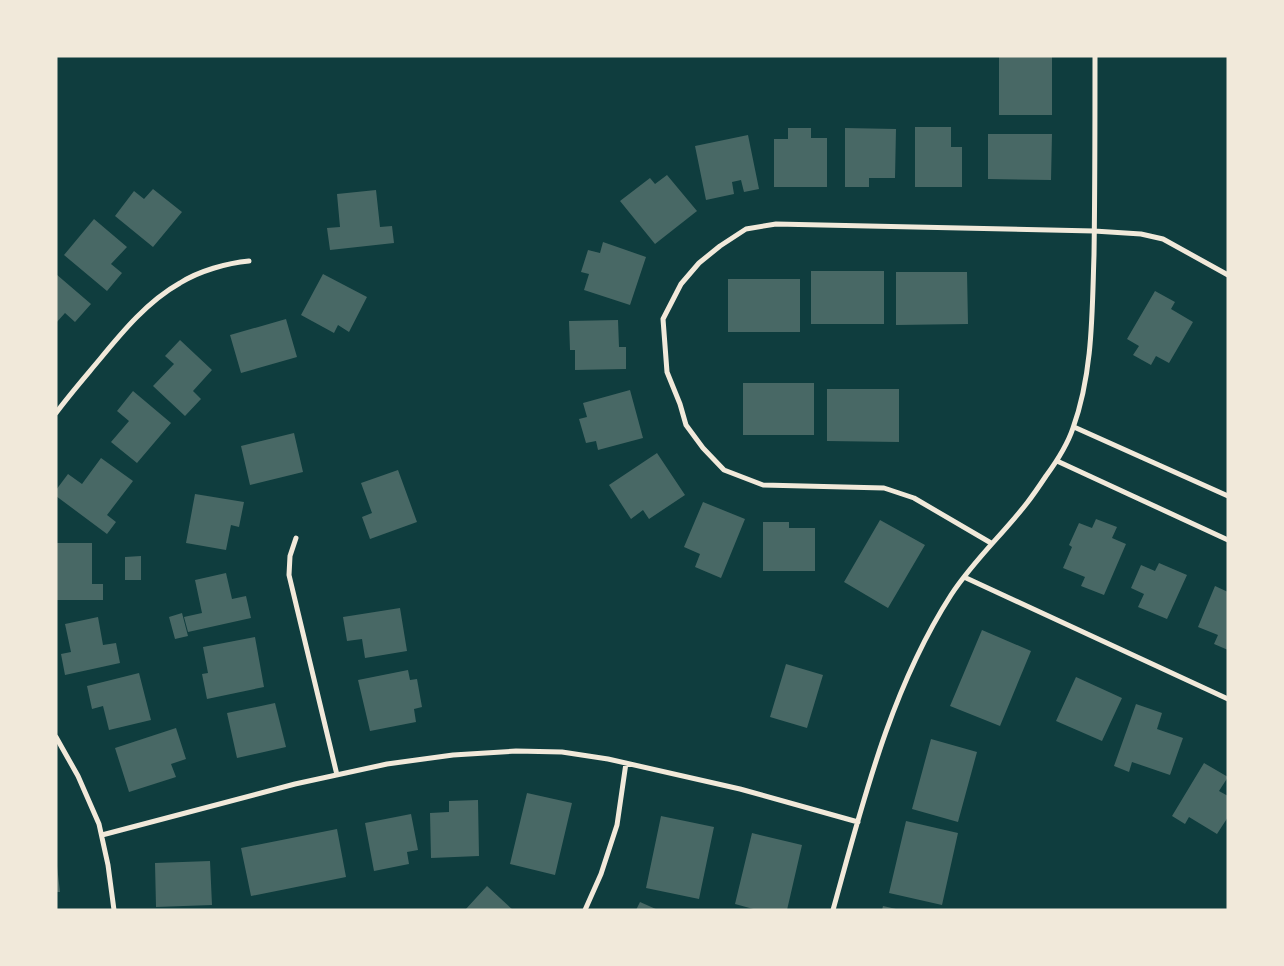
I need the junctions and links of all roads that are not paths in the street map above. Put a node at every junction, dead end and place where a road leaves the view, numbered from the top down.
1 (1095, 56) edge
2 (1094, 231) junction
3 (249, 261) dead end
4 (1228, 275) edge
5 (56, 412) edge
6 (1074, 427) junction
7 (1057, 461) junction
8 (1228, 496) edge
9 (296, 538) dead end
10 (1228, 540) edge
11 (991, 544) junction
12 (964, 577) junction
13 (1228, 699) edge
14 (56, 737) edge
15 (626, 763) junction
16 (336, 775) junction
17 (858, 822) junction
18 (102, 835) junction
19 (114, 910) edge
20 (585, 910) edge
21 (833, 910) edge

1 - 2 street
2 - 4 street
2 - 6 street
2 - 11 street
3 - 5 street
6 - 7 street
6 - 8 street
7 - 10 street
7 - 11 street
9 - 16 street
11 - 12 street
12 - 13 street
12 - 17 street
14 - 18 street
15 - 16 street
15 - 17 street
15 - 20 street
16 - 18 street
17 - 21 street
18 - 19 street

